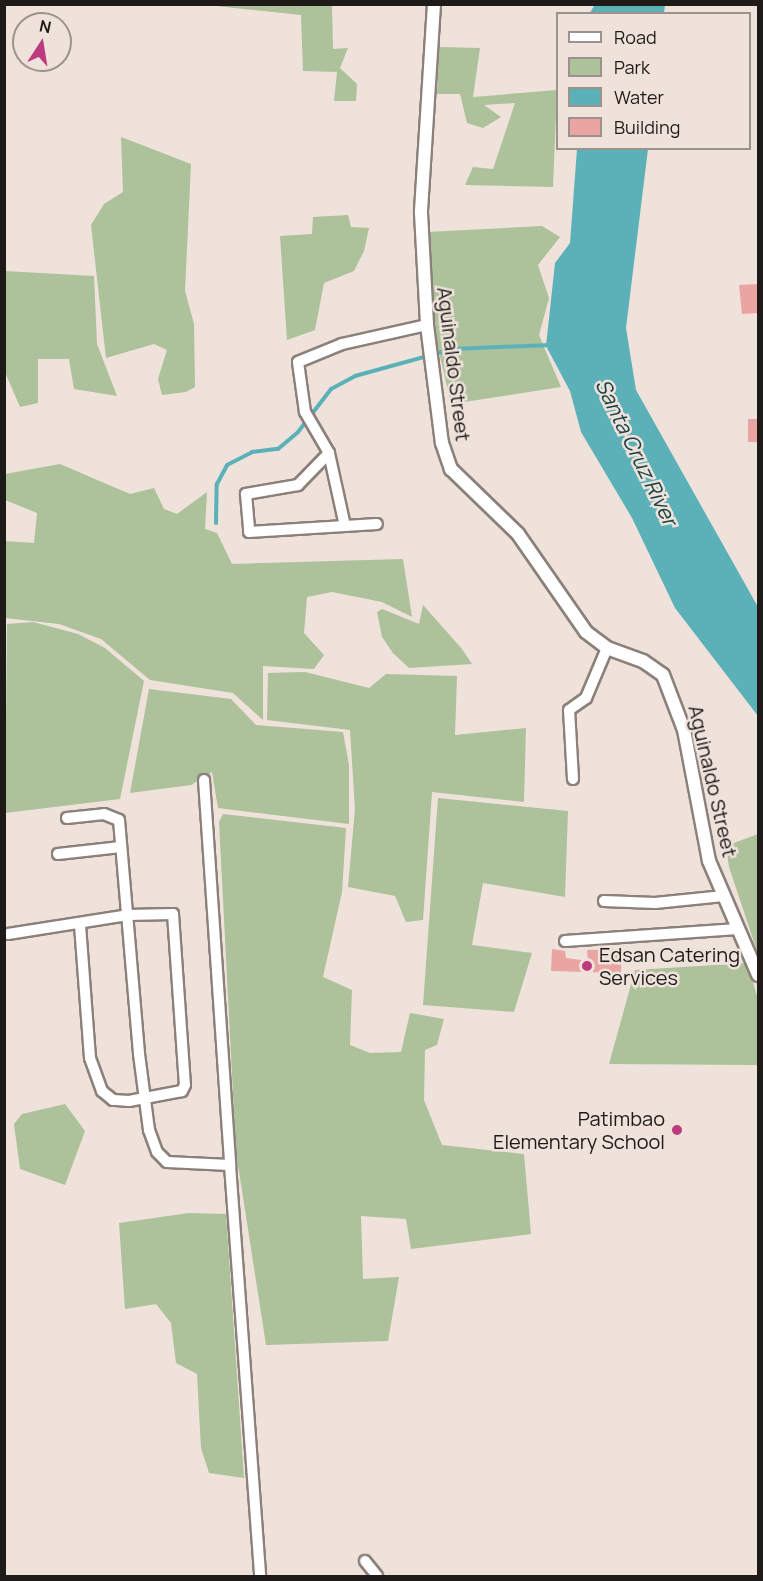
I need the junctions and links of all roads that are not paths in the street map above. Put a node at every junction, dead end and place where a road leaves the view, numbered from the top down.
1 (434, 4) edge
2 (427, 325) junction
3 (329, 453) junction
4 (377, 524) dead end
5 (345, 526) junction
6 (607, 648) junction
7 (573, 779) dead end
8 (204, 780) dead end
9 (67, 818) dead end
10 (121, 848) junction
11 (58, 854) dead end
12 (724, 896) junction
13 (604, 901) dead end
14 (128, 915) junction
15 (80, 925) junction
16 (738, 929) junction
17 (8, 934) dead end
18 (565, 941) dead end
19 (759, 975) edge
20 (146, 1101) junction
21 (230, 1165) junction
22 (365, 1561) dead end
23 (260, 1576) edge
24 (377, 1576) edge

1 - 2 street, Aguinaldo Street
2 - 3 street
2 - 6 street, Aguinaldo Street
3 - 5 street
3 - 5 street
4 - 5 street
6 - 7 street
6 - 12 street, Aguinaldo Street
8 - 21 street
9 - 10 street
10 - 11 street
10 - 14 street
12 - 13 street
12 - 16 street, Aguinaldo Street
14 - 15 street
14 - 20 street
14 - 20 street
15 - 17 street
15 - 20 street
16 - 18 street
16 - 19 street, Aguinaldo Street
20 - 21 street
21 - 23 street
22 - 24 street

